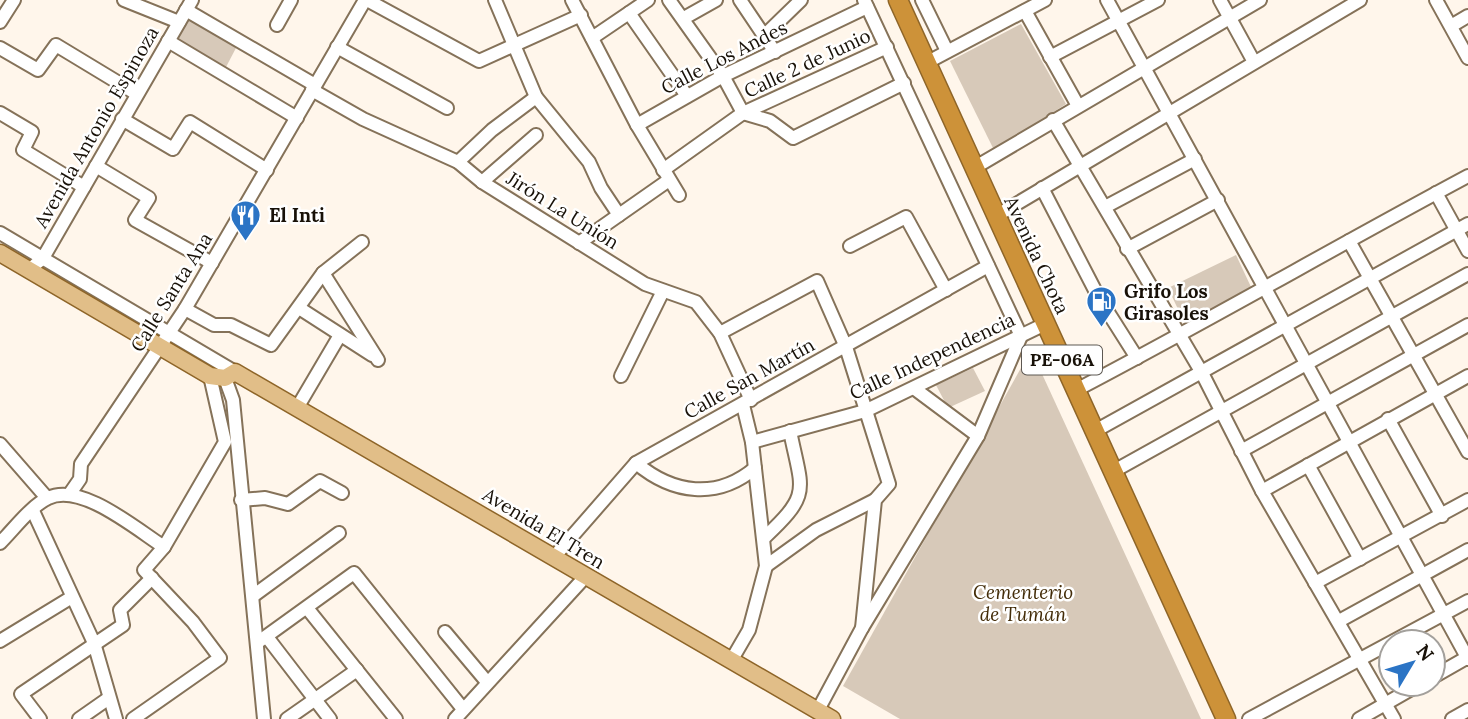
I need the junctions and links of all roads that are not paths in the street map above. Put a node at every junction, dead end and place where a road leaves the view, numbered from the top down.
1 (14, 0) edge
2 (124, 0) edge
3 (366, 0) edge
4 (495, 0) edge
5 (572, 0) edge
6 (648, 0) edge
7 (670, 0) edge
8 (716, 0) edge
9 (740, 0) edge
10 (801, 0) edge
11 (1045, 0) edge
12 (1107, 0) edge
13 (1158, 0) edge
14 (1220, 0) edge
15 (1260, 0) edge
16 (1332, 0) edge
17 (1360, 0) edge
18 (1436, 0) edge
19 (290, 1) edge
20 (924, 1) edge
21 (866, 4) edge
22 (901, 6) edge
23 (186, 11) edge
24 (1025, 11) junction
25 (1339, 12) junction
26 (629, 13) junction
27 (581, 15) junction
28 (1229, 16) junction
29 (1468, 16) edge
30 (684, 18) junction
31 (1118, 21) junction
32 (0, 22) edge
33 (277, 25) dead end
34 (1451, 26) junction
35 (764, 36) junction
36 (592, 38) junction
37 (168, 41) junction
38 (512, 44) junction
39 (337, 47) junction
40 (887, 47) junction
41 (0, 48) edge
42 (947, 51) junction
43 (775, 52) junction
44 (1050, 57) junction
45 (1468, 58) edge
46 (1254, 62) junction
47 (926, 63) junction
48 (1143, 66) junction
49 (723, 76) junction
50 (904, 83) junction
51 (314, 88) junction
52 (137, 94) junction
53 (687, 96) junction
54 (536, 97) junction
55 (1077, 104) junction
56 (447, 108) dead end
57 (1171, 112) junction
58 (0, 113) edge
59 (743, 113) junction
60 (297, 118) junction
61 (122, 119) junction
62 (1053, 120) junction
63 (637, 125) junction
64 (536, 135) dead end
65 (1195, 159) junction
66 (458, 162) junction
67 (96, 166) junction
68 (1079, 166) junction
69 (974, 168) junction
70 (267, 170) junction
71 (666, 175) junction
72 (1468, 176) edge
73 (482, 182) junction
74 (84, 187) junction
75 (1042, 188) junction
76 (1436, 193) junction
77 (679, 195) dead end
78 (1218, 200) junction
79 (1105, 207) junction
80 (619, 215) junction
81 (996, 216) junction
82 (1462, 227) edge
83 (0, 233) edge
84 (362, 242) dead end
85 (1349, 242) junction
86 (579, 243) junction
87 (850, 246) dead end
88 (1127, 249) junction
89 (1468, 251) edge
90 (0, 253) edge
91 (43, 258) junction
92 (212, 263) junction
93 (988, 266) junction
94 (29, 270) junction
95 (323, 273) junction
96 (1468, 274) edge
97 (1370, 279) junction
98 (1265, 286) junction
99 (663, 290) junction
100 (946, 290) junction
101 (299, 308) junction
102 (185, 309) junction
103 (1392, 318) junction
104 (1045, 324) junction
105 (1285, 325) junction
106 (1468, 325) edge
107 (720, 333) junction
108 (340, 335) junction
109 (1021, 336) junction
110 (1179, 337) junction
111 (166, 339) junction
112 (846, 347) junction
113 (1413, 355) junction
114 (1137, 358) junction
115 (1305, 365) junction
116 (1202, 373) junction
117 (224, 375) junction
118 (621, 376) dead end
119 (1468, 376) edge
120 (915, 389) junction
121 (1076, 390) junction
122 (1435, 394) junction
123 (747, 403) junction
124 (1326, 403) junction
125 (297, 408) junction
126 (1221, 410) junction
127 (865, 411) junction
128 (1388, 419) junction
129 (790, 431) junction
130 (1095, 431) junction
131 (978, 436) junction
132 (1349, 441) junction
133 (752, 442) junction
134 (0, 444) edge
135 (1241, 451) junction
136 (1468, 453) edge
137 (636, 463) junction
138 (1308, 465) junction
139 (755, 468) junction
140 (1114, 471) junction
141 (1262, 491) junction
142 (71, 492) junction
143 (342, 493) dead end
144 (47, 498) junction
145 (241, 500) junction
146 (875, 500) junction
147 (1468, 500) edge
148 (33, 510) junction
149 (1442, 516) junction
150 (339, 533) dead end
151 (765, 537) junction
152 (1401, 537) junction
153 (0, 543) edge
154 (164, 547) junction
155 (1468, 550) edge
156 (554, 557) junction
157 (1360, 559) junction
158 (766, 566) junction
159 (1422, 575) junction
160 (584, 577) junction
161 (152, 578) junction
162 (1315, 583) junction
163 (253, 596) junction
164 (72, 597) junction
165 (1468, 601) edge
166 (307, 607) junction
167 (1444, 614) junction
168 (1339, 621) junction
169 (862, 628) junction
170 (445, 632) dead end
171 (262, 640) junction
172 (0, 641) edge
173 (94, 643) junction
174 (1361, 658) junction
175 (1468, 658) edge
176 (732, 662) junction
177 (1447, 669) edge
178 (357, 670) junction
179 (487, 682) junction
180 (109, 698) junction
181 (1394, 698) edge
182 (316, 701) junction
183 (1385, 703) junction
184 (818, 710) junction
185 (1468, 710) edge
186 (459, 714) edge
187 (40, 719) edge
188 (79, 719) edge
189 (116, 719) edge
190 (133, 719) edge
191 (264, 719) edge
192 (287, 719) edge
193 (330, 719) edge
194 (396, 719) edge
195 (832, 719) edge
196 (1226, 719) edge
197 (1249, 719) edge
198 (1359, 719) edge
199 (1394, 719) edge
200 (1452, 719) edge

1 - 32 street
2 - 23 street
3 - 38 street
3 - 39 street, Calle Santa Ana
4 - 38 street
5 - 27 street
6 - 26 street
7 - 30 street
8 - 30 street
9 - 35 street
10 - 35 street
11 - 24 street
12 - 31 street
13 - 31 street
14 - 28 street
15 - 28 street
16 - 25 street
17 - 25 street
18 - 34 street
19 - 33 street
20 - 22 street
20 - 42 street
21 - 40 street
21 - 43 street, Calle Los Andes
22 - 47 highway, Avenida Chota / PE-06A
23 - 37 street, Avenida Antonio Espinoza
23 - 51 street, Jirón La Unión
24 - 42 street
24 - 44 street
25 - 46 street
26 - 36 street
26 - 53 street
27 - 36 street
27 - 38 street
28 - 46 street
28 - 48 street
29 - 34 street
30 - 49 street
31 - 44 street
31 - 48 street
34 - 45 street
35 - 43 street
36 - 63 street
37 - 52 street, Avenida Antonio Espinoza
37 - 60 street
38 - 54 street
39 - 51 street, Calle Santa Ana
39 - 56 street
40 - 50 street
40 - 59 street, Calle 2 de Junio
41 - 52 street
42 - 47 street
43 - 49 street, Calle Los Andes
44 - 55 street
46 - 57 street
47 - 69 highway, Avenida Chota / PE-06A
48 - 55 street
48 - 57 street
49 - 53 street, Calle Los Andes
49 - 59 street
50 - 59 street
50 - 93 street
51 - 60 street, Calle Santa Ana
51 - 66 street, Jirón La Unión
52 - 61 street, Avenida Antonio Espinoza
53 - 63 street, Calle Los Andes
54 - 66 street
54 - 80 street
55 - 62 street
57 - 65 street
57 - 68 street
58 - 74 street
59 - 71 street, Calle 2 de Junio
60 - 70 street, Calle Santa Ana
61 - 67 street, Avenida Antonio Espinoza
61 - 70 street
62 - 68 street
62 - 69 street
63 - 71 street
64 - 73 street
65 - 78 street
65 - 79 street
66 - 73 street, Jirón La Unión
67 - 74 street, Avenida Antonio Espinoza
67 - 92 street
68 - 75 street
68 - 79 street
69 - 81 highway, Avenida Chota / PE-06A
70 - 92 street, Calle Santa Ana
71 - 77 street
71 - 80 street, Calle 2 de Junio
72 - 76 street
73 - 86 street, Jirón La Unión
74 - 91 street, Avenida Antonio Espinoza
75 - 81 street
75 - 114 street
76 - 82 street
76 - 85 street
78 - 88 street
78 - 98 street
79 - 88 street
80 - 86 street, Calle 2 de Junio
81 - 104 highway, Avenida Chota / PE-06A
82 - 89 street
82 - 97 street
83 - 91 street, Avenida El Tren
84 - 95 street
85 - 97 street
85 - 98 street
86 - 99 street, Jirón La Unión
87 - 100 street
88 - 110 street
90 - 94 main road, Avenida El Tren
91 - 94 street, Avenida Antonio Espinoza
91 - 111 street, Avenida El Tren
92 - 102 street, Calle Santa Ana
93 - 100 street, Calle San Martín
93 - 109 street
94 - 111 main road, Avenida El Tren
95 - 101 street
95 - 108 street
96 - 103 street
97 - 103 street
97 - 105 street
98 - 105 street
98 - 110 street
99 - 107 street, Jirón La Unión
99 - 118 street
100 - 112 street, Calle San Martín
101 - 102 street
101 - 108 street
102 - 111 street, Calle Santa Ana
103 - 113 street
103 - 115 street
104 - 109 street, Calle Independencia
104 - 121 highway, Avenida Chota / PE-06A
105 - 115 street
105 - 116 street
106 - 113 street
107 - 112 street
107 - 123 street, Jirón La Unión
108 - 125 street
109 - 120 street, Calle Independencia
109 - 131 street
110 - 114 street
110 - 116 street
111 - 117 main road, Avenida El Tren
111 - 117 street, Avenida El Tren
111 - 142 street, Calle Santa Ana
112 - 123 street, Calle San Martín
112 - 127 street
113 - 122 street
113 - 124 street
114 - 121 street
115 - 124 street
115 - 126 street
116 - 126 street
116 - 130 street
117 - 125 main road, Avenida El Tren
117 - 145 street
117 - 154 street
119 - 122 street
120 - 127 street, Calle Independencia
120 - 131 street
121 - 130 highway, Avenida Chota / PE-06A
122 - 128 street
122 - 136 street
123 - 133 street, Jirón La Unión
123 - 137 street, Calle San Martín
124 - 132 street
124 - 135 street
125 - 156 main road, Avenida El Tren
126 - 135 street
126 - 140 street
127 - 129 street, Calle Independencia
127 - 146 street
128 - 132 street
128 - 149 street
129 - 133 street, Calle Independencia
129 - 151 street
130 - 140 highway, Avenida Chota / PE-06A
131 - 169 street
132 - 138 street
132 - 152 street
133 - 139 street, Jirón La Unión
134 - 144 street
135 - 141 street
137 - 139 street
137 - 156 street, Calle San Martín
138 - 141 street
138 - 157 street
139 - 151 street, Jirón La Unión
140 - 196 highway, Avenida Chota / PE-06A
141 - 162 street
142 - 144 street
142 - 154 street
143 - 145 street
144 - 148 street
145 - 163 street
146 - 158 street
146 - 169 street
147 - 149 street
148 - 153 street
148 - 164 street
149 - 152 street
150 - 163 street
151 - 158 street, Jirón La Unión
152 - 157 street
152 - 159 street
154 - 161 street
155 - 159 street
156 - 160 main road, Avenida El Tren
157 - 162 street
158 - 176 street, Jirón La Unión
159 - 167 street
159 - 168 street
160 - 176 main road, Avenida El Tren
160 - 179 street
161 - 173 street
161 - 190 street
162 - 168 street
163 - 171 street
164 - 172 street
164 - 173 street
165 - 167 street
166 - 171 street
166 - 178 street
166 - 186 street
167 - 174 street
167 - 175 street
168 - 174 street
169 - 184 street
170 - 179 street
171 - 182 street
171 - 191 street
173 - 180 street
173 - 187 street
174 - 183 street
174 - 197 street
175 - 177 street
176 - 184 main road, Avenida El Tren
178 - 182 street
178 - 194 street
179 - 186 street
180 - 188 street
180 - 189 street
181 - 183 street
182 - 192 street
182 - 193 street
183 - 198 street
183 - 199 street
184 - 195 main road, Avenida El Tren
185 - 200 street

